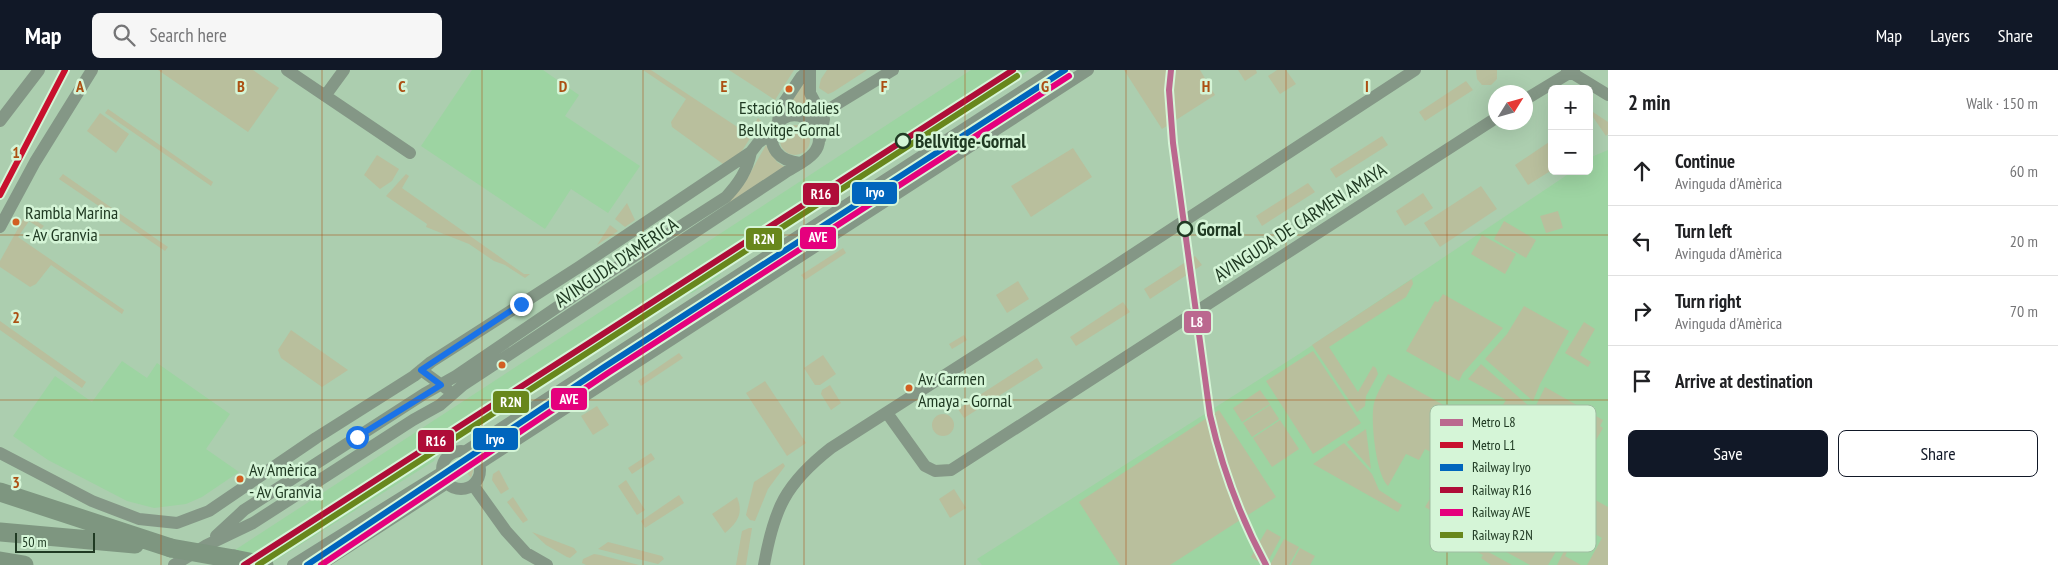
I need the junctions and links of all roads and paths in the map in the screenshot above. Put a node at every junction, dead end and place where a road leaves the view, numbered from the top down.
1 (38, 70) edge
2 (91, 70) edge
3 (287, 70) edge
4 (344, 70) edge
5 (810, 70) edge
6 (893, 70) edge
7 (1055, 70) edge
8 (1088, 70) edge
9 (1415, 70) edge
10 (1570, 71) edge
11 (1533, 95) edge
12 (1608, 95) edge
13 (325, 96) junction
14 (850, 97) junction
15 (812, 98) junction
16 (806, 118) junction
17 (823, 119) junction
18 (0, 121) edge
19 (1488, 123) edge
20 (775, 127) junction
21 (820, 139) junction
22 (950, 139) junction
23 (751, 152) junction
24 (961, 152) junction
25 (410, 153) dead end
26 (924, 156) junction
27 (800, 163) junction
28 (926, 174) junction
29 (0, 227) edge
30 (421, 370) junction
31 (441, 385) junction
32 (452, 392) junction
33 (887, 412) junction
34 (412, 420) junction
35 (302, 449) junction
36 (466, 451) junction
37 (2, 457) edge
38 (320, 461) junction
39 (479, 464) junction
40 (329, 473) junction
41 (444, 478) junction
42 (473, 485) junction
43 (0, 492) edge
44 (0, 532) edge
45 (207, 545) junction
46 (172, 556) edge
47 (0, 562) edge
48 (24, 565) edge
49 (264, 565) edge
50 (293, 565) edge
51 (320, 565) edge
52 (547, 565) edge
53 (764, 565) edge

1 - 18 street
2 - 29 street
3 - 13 street
4 - 13 street
5 - 15 street
5 - 20 street
6 - 14 street
7 - 22 street
8 - 24 street
9 - 33 street
10 - 11 street
10 - 12 street
13 - 25 street
14 - 15 street
14 - 17 street
15 - 17 street
16 - 17 street, AVINGUDA D'AMÈRICA
16 - 20 street, AVINGUDA D'AMÈRICA
16 - 21 street
17 - 21 street, AVINGUDA D'AMÈRICA
19 - 33 street, AVINGUDA DE CARMEN AMAYA
20 - 23 street, AVINGUDA D'AMÈRICA
20 - 27 street
21 - 27 street, AVINGUDA D'AMÈRICA
22 - 24 street
22 - 26 street
23 - 30 street, AVINGUDA D'AMÈRICA
23 - 31 street, AVINGUDA D'AMÈRICA
24 - 28 street
26 - 28 street
26 - 36 street
27 - 32 street, AVINGUDA D'AMÈRICA
28 - 39 street
30 - 31 street
30 - 35 street, AVINGUDA D'AMÈRICA
31 - 32 street
31 - 34 street, AVINGUDA D'AMÈRICA
31 - 38 street, AVINGUDA D'AMÈRICA
32 - 34 street, AVINGUDA D'AMÈRICA
33 - 53 street
34 - 40 street, AVINGUDA D'AMÈRICA
35 - 37 street, AVINGUDA D'AMÈRICA
35 - 38 street
36 - 39 street
36 - 41 street
38 - 40 street
38 - 45 street, AVINGUDA D'AMÈRICA
39 - 42 street
40 - 45 street, AVINGUDA D'AMÈRICA
41 - 42 street
41 - 50 street
41 - 51 street
42 - 52 street
43 - 46 highway
44 - 46 highway
45 - 46 street, AVINGUDA D'AMÈRICA
46 - 49 highway, bridge
47 - 48 highway

